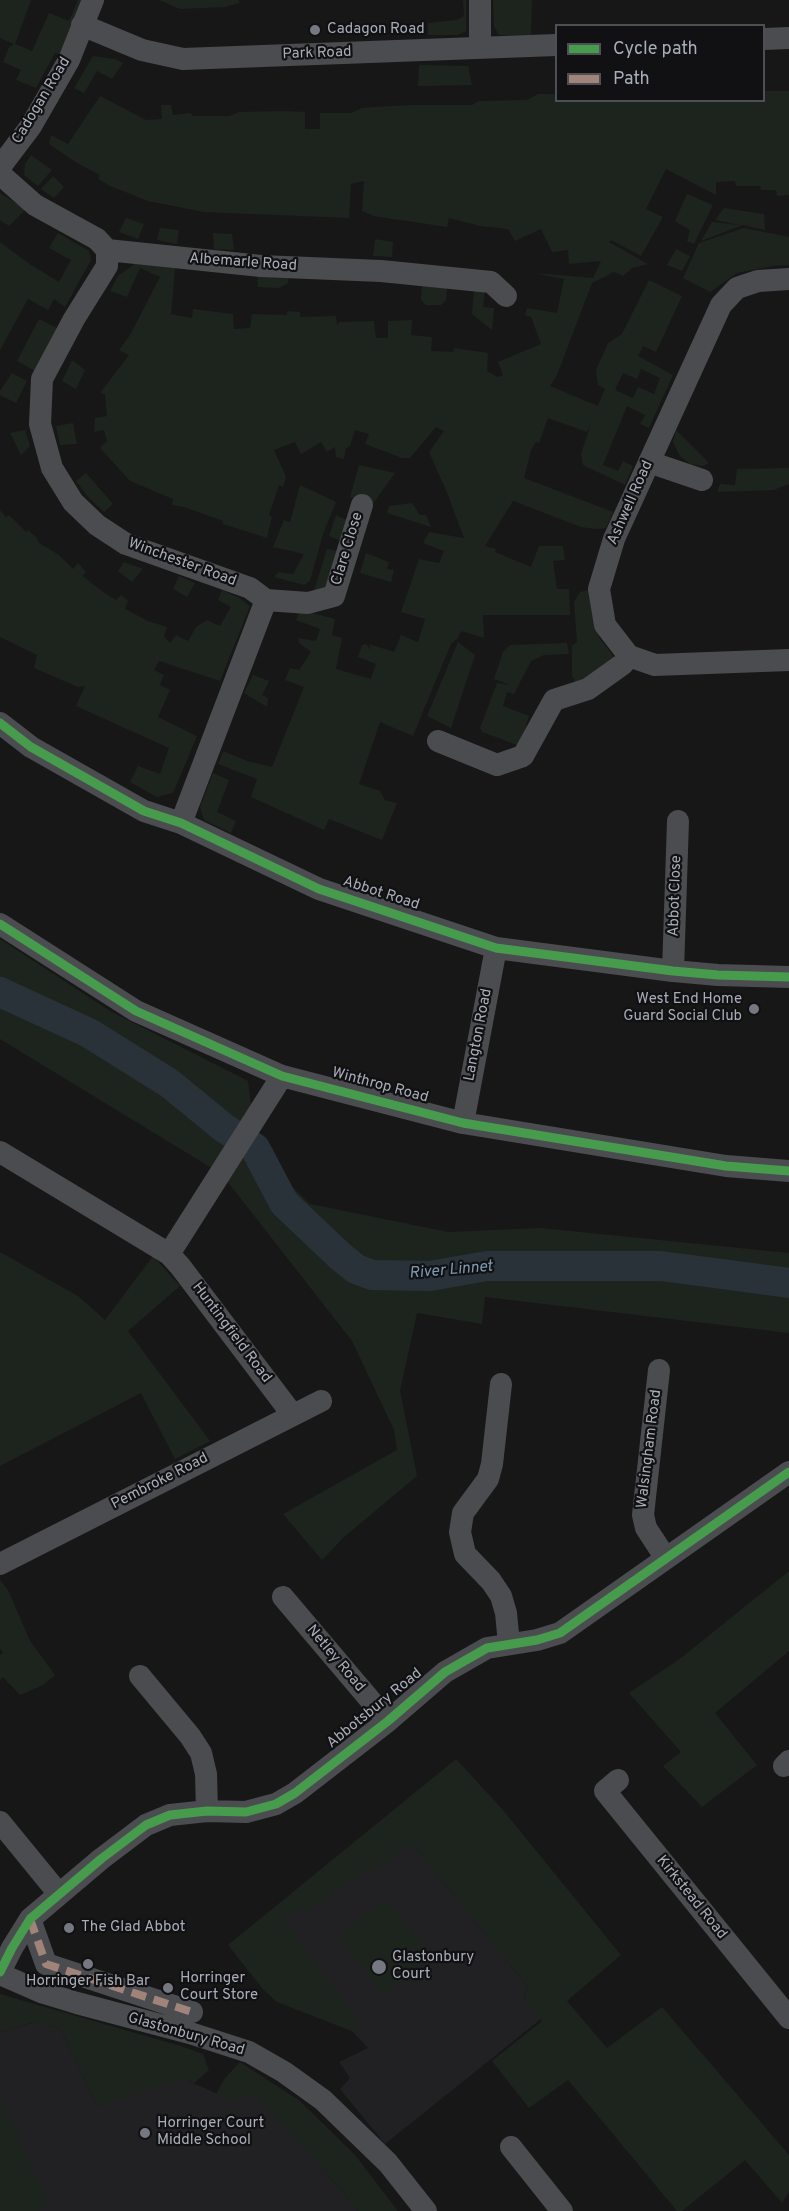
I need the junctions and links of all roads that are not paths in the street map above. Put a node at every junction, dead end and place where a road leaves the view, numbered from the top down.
1 (93, 0) edge
2 (480, 0) edge
3 (82, 25) junction
4 (765, 39) edge
5 (789, 39) edge
6 (555, 45) edge
7 (480, 48) junction
8 (0, 167) edge
9 (0, 174) edge
10 (107, 250) junction
11 (789, 279) edge
12 (506, 296) dead end
13 (649, 462) junction
14 (702, 480) dead end
15 (362, 505) dead end
16 (266, 600) junction
17 (629, 656) junction
18 (789, 660) edge
19 (0, 723) edge
20 (438, 741) dead end
21 (678, 821) dead end
22 (181, 823) junction
23 (0, 924) edge
24 (496, 948) junction
25 (673, 972) junction
26 (789, 977) edge
27 (282, 1076) junction
28 (463, 1123) junction
29 (0, 1152) edge
30 (789, 1171) edge
31 (169, 1254) junction
32 (659, 1371) dead end
33 (501, 1384) dead end
34 (321, 1401) dead end
35 (292, 1414) junction
36 (789, 1472) edge
37 (665, 1557) junction
38 (0, 1564) edge
39 (283, 1597) dead end
40 (509, 1644) junction
41 (140, 1676) dead end
42 (388, 1721) junction
43 (618, 1780) dead end
44 (207, 1810) junction
45 (0, 1822) edge
46 (59, 1894) junction
47 (30, 1919) junction
48 (0, 1973) edge
49 (192, 2012) dead end
50 (789, 2019) edge
51 (511, 2147) dead end
52 (426, 2211) edge
53 (562, 2211) edge

1 - 3 street, Cadogan Road
2 - 7 street
3 - 7 street, Park Road
3 - 8 street, Cadogan Road
4 - 5 street
6 - 7 street, Park Road
9 - 10 street
10 - 12 street, Albemarle Road
10 - 16 street, Winchester Road
11 - 13 street, Ashwell Road
13 - 14 street
13 - 17 street, Ashwell Road
15 - 16 street, Clare Close
16 - 22 street
17 - 18 street
17 - 20 street
19 - 22 street, Abbot Road
21 - 25 street, Abbot Close
22 - 24 street, Abbot Road
23 - 27 street, Winthrop Road
24 - 25 street, Abbot Road
24 - 28 street, Langton Road
25 - 26 street, Abbot Road
27 - 28 street, Winthrop Road
27 - 31 street
28 - 30 street, Winthrop Road
29 - 31 street, Huntingfield Road
31 - 35 street, Huntingfield Road
32 - 37 street, Walsingham Road
33 - 40 street
34 - 35 street, Pembroke Road
35 - 38 street, Pembroke Road
36 - 37 street, Abbotsbury Road
37 - 40 street, Abbotsbury Road
39 - 42 street, Netley Road
40 - 42 street, Abbotsbury Road
41 - 44 street
42 - 44 street, Abbotsbury Road
43 - 50 street, Kirkstead Road
44 - 46 street, Abbotsbury Road
45 - 46 street
46 - 47 street, Abbotsbury Road
47 - 48 street, Abbotsbury Road
47 - 49 street
48 - 52 street, Glastonbury Road
51 - 53 street

